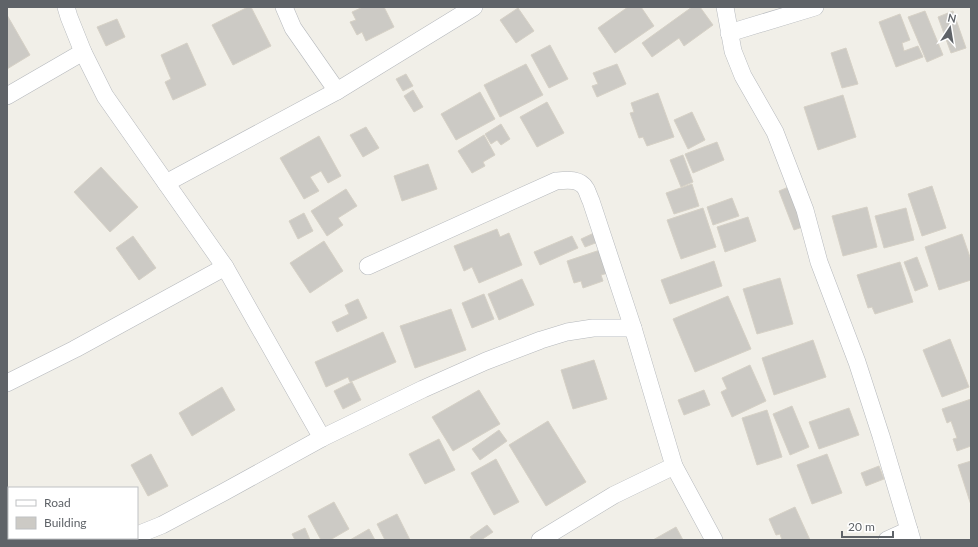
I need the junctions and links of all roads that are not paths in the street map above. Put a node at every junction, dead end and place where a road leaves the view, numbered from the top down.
1 (66, 7) edge
2 (284, 7) edge
3 (474, 7) edge
4 (725, 7) edge
5 (815, 7) edge
6 (730, 33) junction
7 (83, 52) junction
8 (337, 91) junction
9 (7, 96) edge
10 (166, 182) junction
11 (368, 266) dead end
12 (225, 267) junction
13 (633, 328) junction
14 (7, 383) edge
15 (322, 438) junction
16 (674, 466) junction
17 (138, 535) edge
18 (911, 535) edge
19 (540, 540) edge
20 (714, 540) edge
21 (887, 540) edge

1 - 7 street
2 - 8 street
3 - 8 street
4 - 6 street
5 - 6 street
6 - 18 street
7 - 9 street
7 - 10 street
8 - 10 street
10 - 12 street
11 - 13 street
12 - 14 street
12 - 15 street
13 - 15 street
13 - 16 street
15 - 17 street
16 - 19 street
16 - 20 street
18 - 21 street

